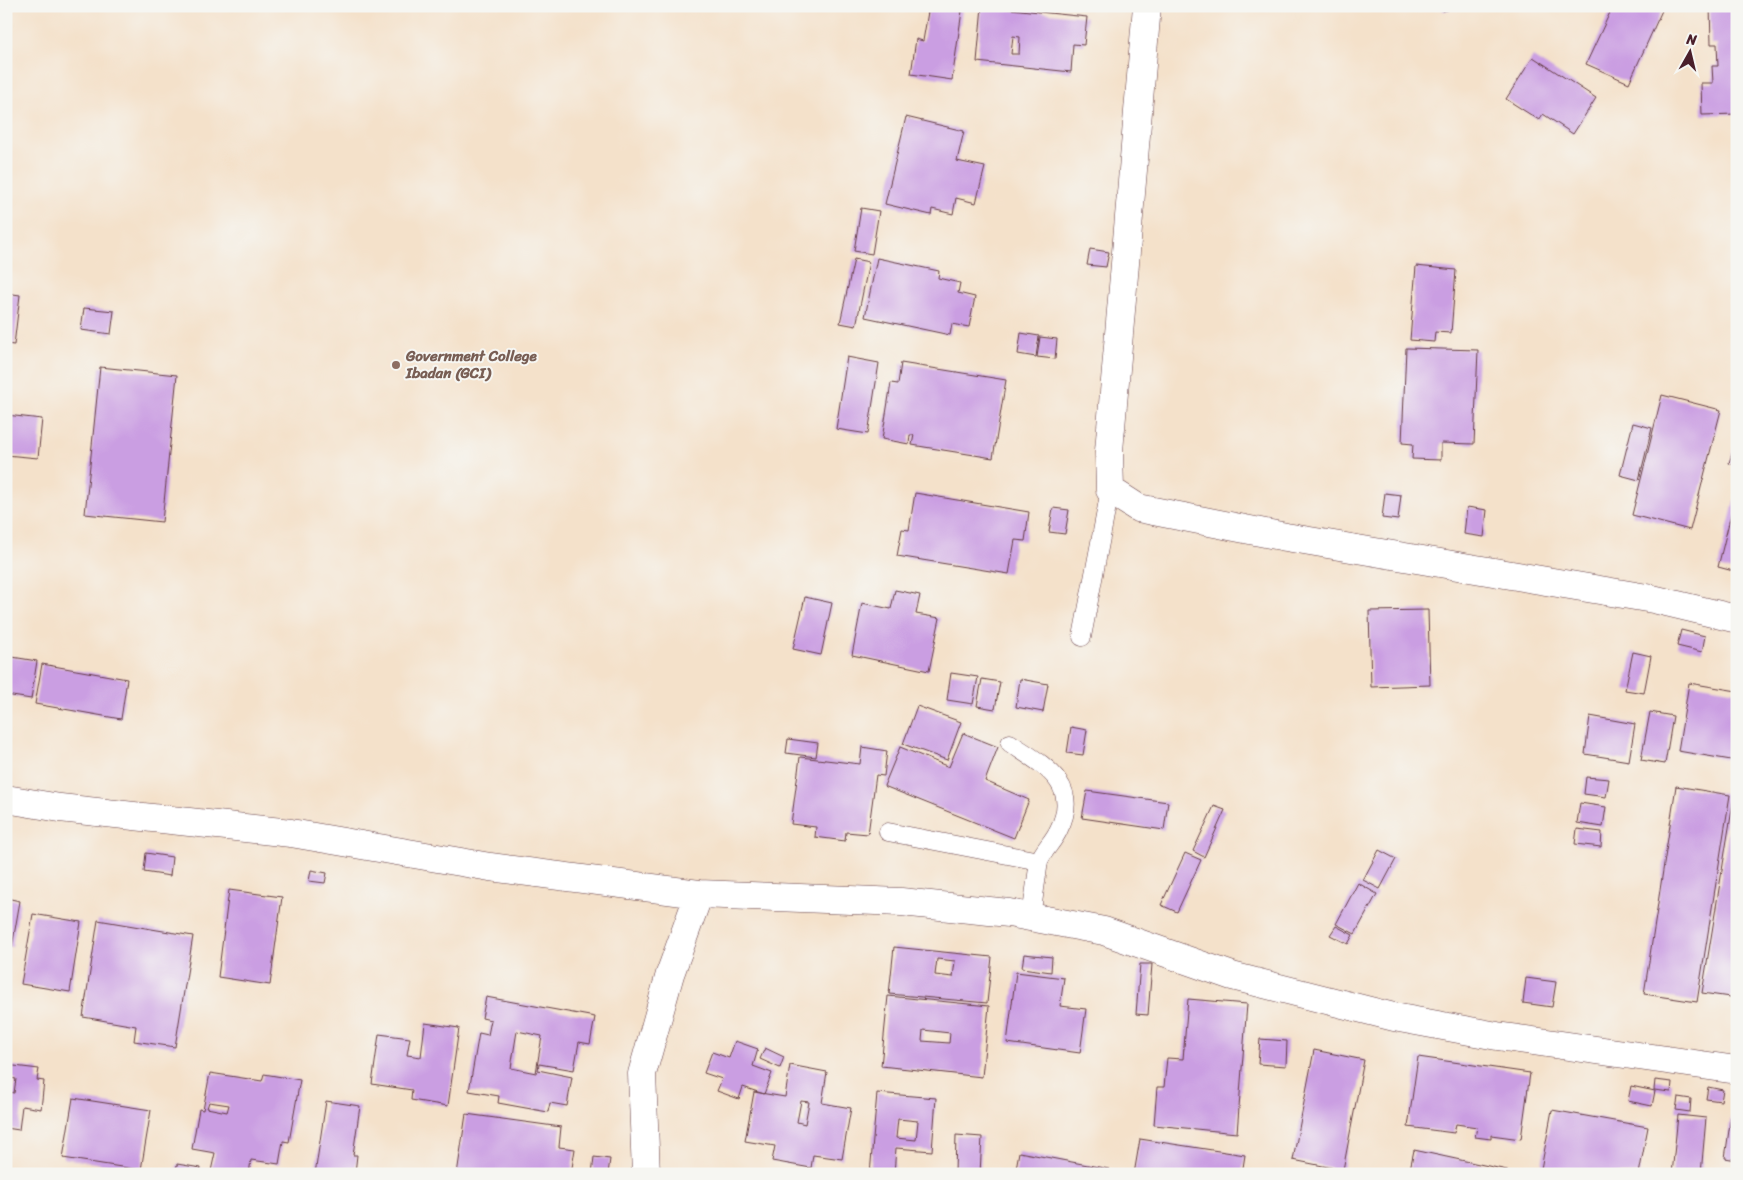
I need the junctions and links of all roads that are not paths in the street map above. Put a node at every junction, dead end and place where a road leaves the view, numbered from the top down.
1 (1147, 6) edge
2 (1110, 490) junction
3 (1737, 619) edge
4 (1082, 637) dead end
5 (1010, 743) dead end
6 (6, 799) edge
7 (888, 832) dead end
8 (1038, 862) junction
9 (699, 894) junction
10 (1031, 917) junction
11 (1737, 1070) edge
12 (652, 1170) edge

1 - 2 street
2 - 3 street
2 - 4 lane
5 - 8 lane
6 - 9 street
7 - 8 lane
8 - 10 lane
9 - 10 street
9 - 12 street
10 - 11 street

